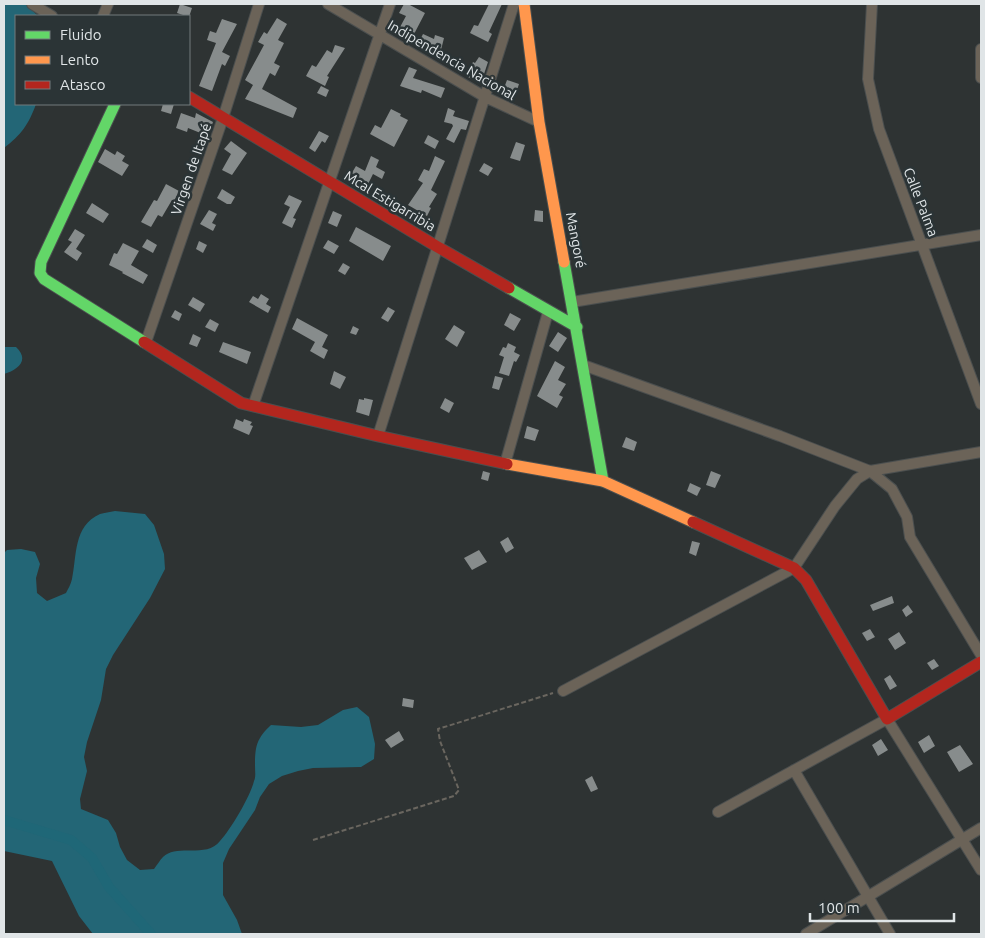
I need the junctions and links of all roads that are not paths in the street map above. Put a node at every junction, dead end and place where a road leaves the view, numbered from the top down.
1 (32, 4) edge
2 (259, 4) edge
3 (328, 4) edge
4 (390, 4) edge
5 (514, 4) edge
6 (524, 4) edge
7 (872, 4) edge
8 (50, 15) edge
9 (380, 34) junction
10 (981, 49) edge
11 (981, 78) edge
12 (485, 97) junction
13 (190, 98) edge
14 (116, 105) edge
15 (223, 118) junction
16 (538, 122) junction
17 (330, 182) junction
18 (981, 235) edge
19 (923, 244) junction
20 (436, 246) junction
21 (572, 302) junction
22 (548, 312) junction
23 (577, 328) junction
24 (146, 342) junction
25 (583, 365) junction
26 (981, 404) edge
27 (253, 406) junction
28 (378, 436) junction
29 (981, 452) edge
30 (505, 464) junction
31 (870, 471) junction
32 (603, 481) junction
33 (794, 568) junction
34 (981, 655) edge
35 (981, 662) edge
36 (563, 690) road end
37 (887, 719) junction
38 (794, 770) junction
39 (718, 812) dead end
40 (981, 828) edge
41 (962, 838) junction
42 (981, 870) edge
43 (868, 896) junction
44 (806, 934) edge
45 (890, 934) edge

1 - 8 street
2 - 15 street, Virgen de Itapé
3 - 9 street, Indipendencia Nacional
4 - 9 street
5 - 12 street
6 - 16 street, Mangoré
7 - 19 street, Calle Palma
9 - 12 street, Indipendencia Nacional
9 - 17 street
10 - 11 street
12 - 16 street, Indipendencia Nacional
12 - 20 street
13 - 15 street, Mcal Estigarribia
14 - 24 street
15 - 17 street, Mcal Estigarribia
15 - 24 street, Virgen de Itapé
16 - 21 street, Mangoré
17 - 20 street, Mcal Estigarribia
17 - 27 street
18 - 19 street
19 - 21 street
19 - 26 street, Calle Palma
20 - 22 street, Mcal Estigarribia
20 - 28 street
21 - 23 street, Mangoré
22 - 23 street, Mcal Estigarribia
22 - 30 street
23 - 25 street, Mangoré
24 - 27 street
25 - 31 street
25 - 32 street, Mangoré
27 - 28 street
28 - 30 street
29 - 31 street
30 - 32 street
31 - 33 street
31 - 34 street
32 - 33 street
33 - 36 street
33 - 37 street
35 - 37 street
37 - 38 street
37 - 41 street
38 - 39 street
38 - 43 street
40 - 41 street
41 - 42 street
41 - 43 street
43 - 44 street
43 - 45 street

